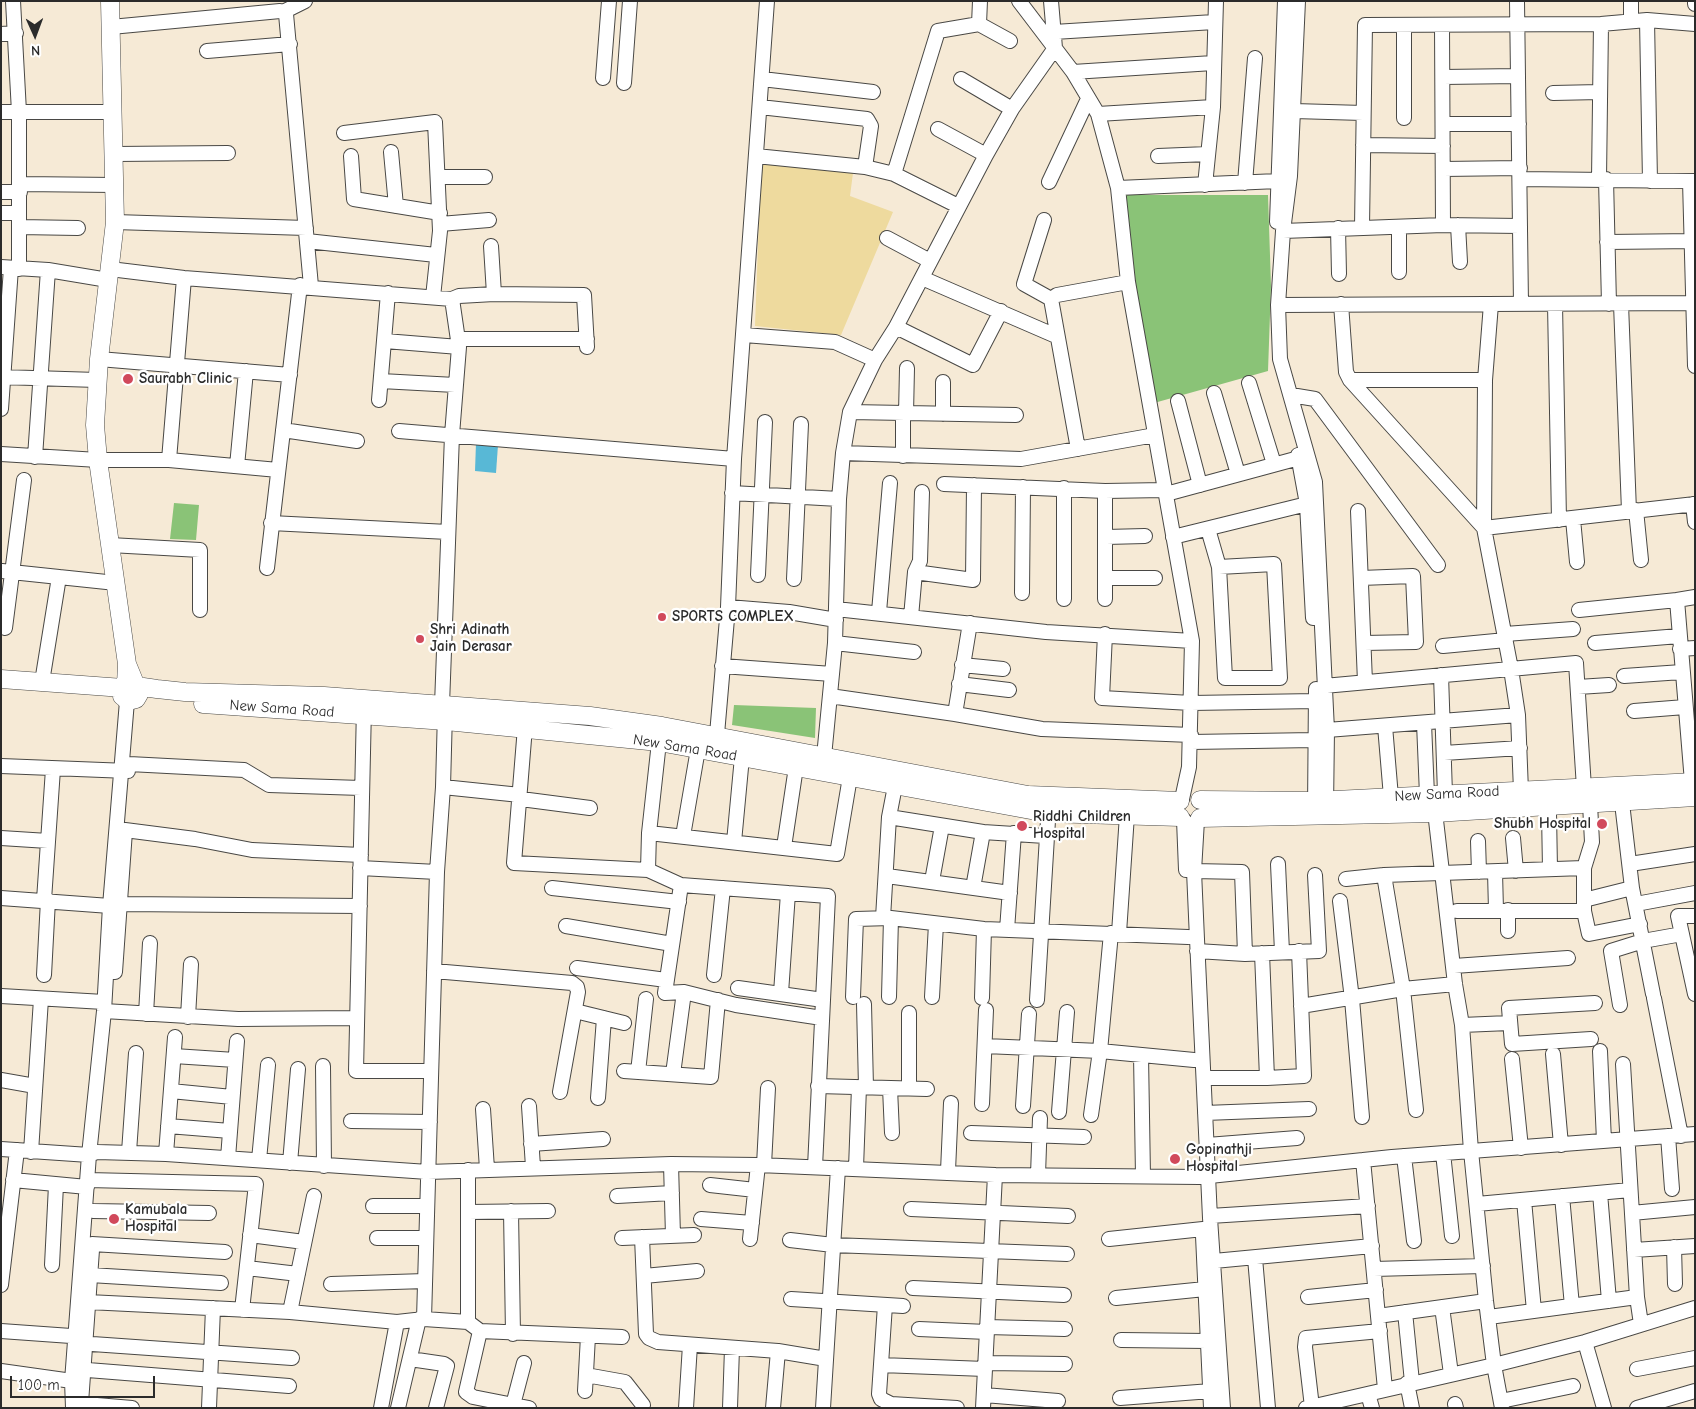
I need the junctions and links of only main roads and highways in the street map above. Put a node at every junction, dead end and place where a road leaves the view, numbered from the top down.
1 (110, 1) edge
2 (1, 679) edge
3 (1, 690) edge
4 (83, 690) junction
5 (130, 693) junction
6 (444, 710) junction
7 (710, 746) junction
8 (823, 764) junction
9 (1694, 787) edge
10 (1587, 796) junction
11 (1048, 804) junction
12 (1321, 808) junction
13 (1190, 809) junction

1 - 5 main road
2 - 4 main road
3 - 4 main road
4 - 5 main road, New Sama Road
5 - 6 main road, New Sama Road
6 - 7 main road, New Sama Road
6 - 7 main road, New Sama Road
7 - 8 main road, New Sama Road
7 - 8 main road, New Sama Road
8 - 11 main road, New Sama Road
8 - 11 main road, New Sama Road
9 - 10 main road, New Sama Road
9 - 10 main road, New Sama Road
10 - 12 main road, New Sama Road
10 - 12 main road, New Sama Road
11 - 13 main road, New Sama Road
11 - 13 main road, New Sama Road
12 - 13 main road, New Sama Road

